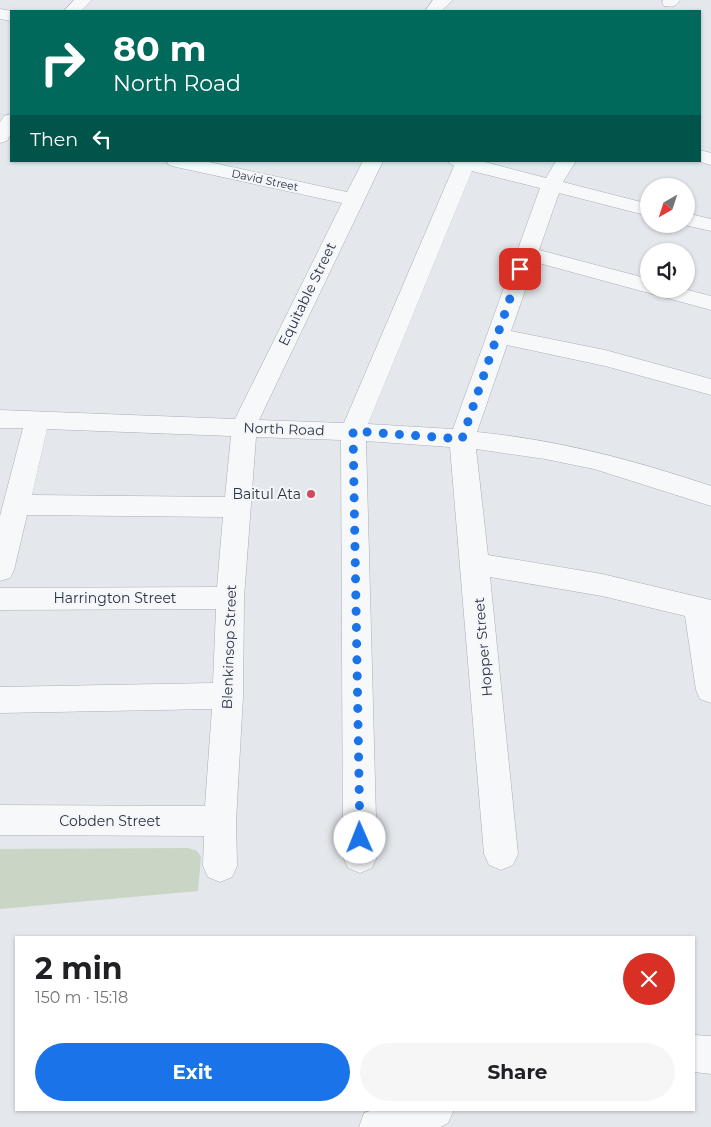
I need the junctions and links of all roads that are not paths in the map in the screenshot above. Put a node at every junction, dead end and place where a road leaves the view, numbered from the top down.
1 (84, 0) edge
2 (445, 0) edge
3 (73, 10) edge
4 (434, 10) edge
5 (181, 162) edge
6 (373, 162) edge
7 (461, 162) edge
8 (565, 162) edge
9 (551, 186) junction
10 (354, 200) junction
11 (640, 208) edge
12 (695, 221) edge
13 (711, 225) edge
14 (526, 253) junction
15 (640, 284) edge
16 (692, 298) edge
17 (711, 303) edge
18 (497, 336) junction
19 (711, 387) edge
20 (0, 419) edge
21 (36, 420) junction
22 (244, 428) junction
23 (353, 431) junction
24 (462, 439) junction
25 (711, 496) edge
26 (15, 504) junction
27 (238, 506) junction
28 (475, 564) junction
29 (0, 570) edge
30 (230, 598) junction
31 (0, 599) edge
32 (705, 609) edge
33 (711, 690) edge
34 (228, 696) junction
35 (0, 700) edge
36 (0, 820) edge
37 (220, 821) junction
38 (501, 854) dead end
39 (360, 857) dead end
40 (220, 866) dead end
41 (695, 1054) edge
42 (711, 1055) edge
43 (432, 1111) edge
44 (378, 1127) edge

1 - 3 street
2 - 4 street
5 - 10 street, David Street
6 - 10 street, Equitable Street
7 - 9 street
7 - 23 street
8 - 9 street
9 - 11 street
9 - 14 street
10 - 22 street, Equitable Street
12 - 13 street
14 - 15 street
14 - 18 street
16 - 17 street
18 - 19 street
18 - 24 street
20 - 21 street, North Road
21 - 22 street, North Road
21 - 26 street
22 - 23 street, North Road
22 - 27 street, Blenkinsop Street
23 - 24 street, North Road
23 - 39 street
24 - 25 street, North Road
24 - 28 street, Hopper Street
26 - 27 street
26 - 29 street
27 - 30 street, Blenkinsop Street
28 - 32 street
28 - 38 street, Hopper Street
30 - 31 street, Harrington Street
30 - 34 street, Blenkinsop Street
32 - 33 street
34 - 35 street
34 - 37 street, Blenkinsop Street
36 - 37 street, Cobden Street
37 - 40 street, Blenkinsop Street
41 - 42 street
43 - 44 street

